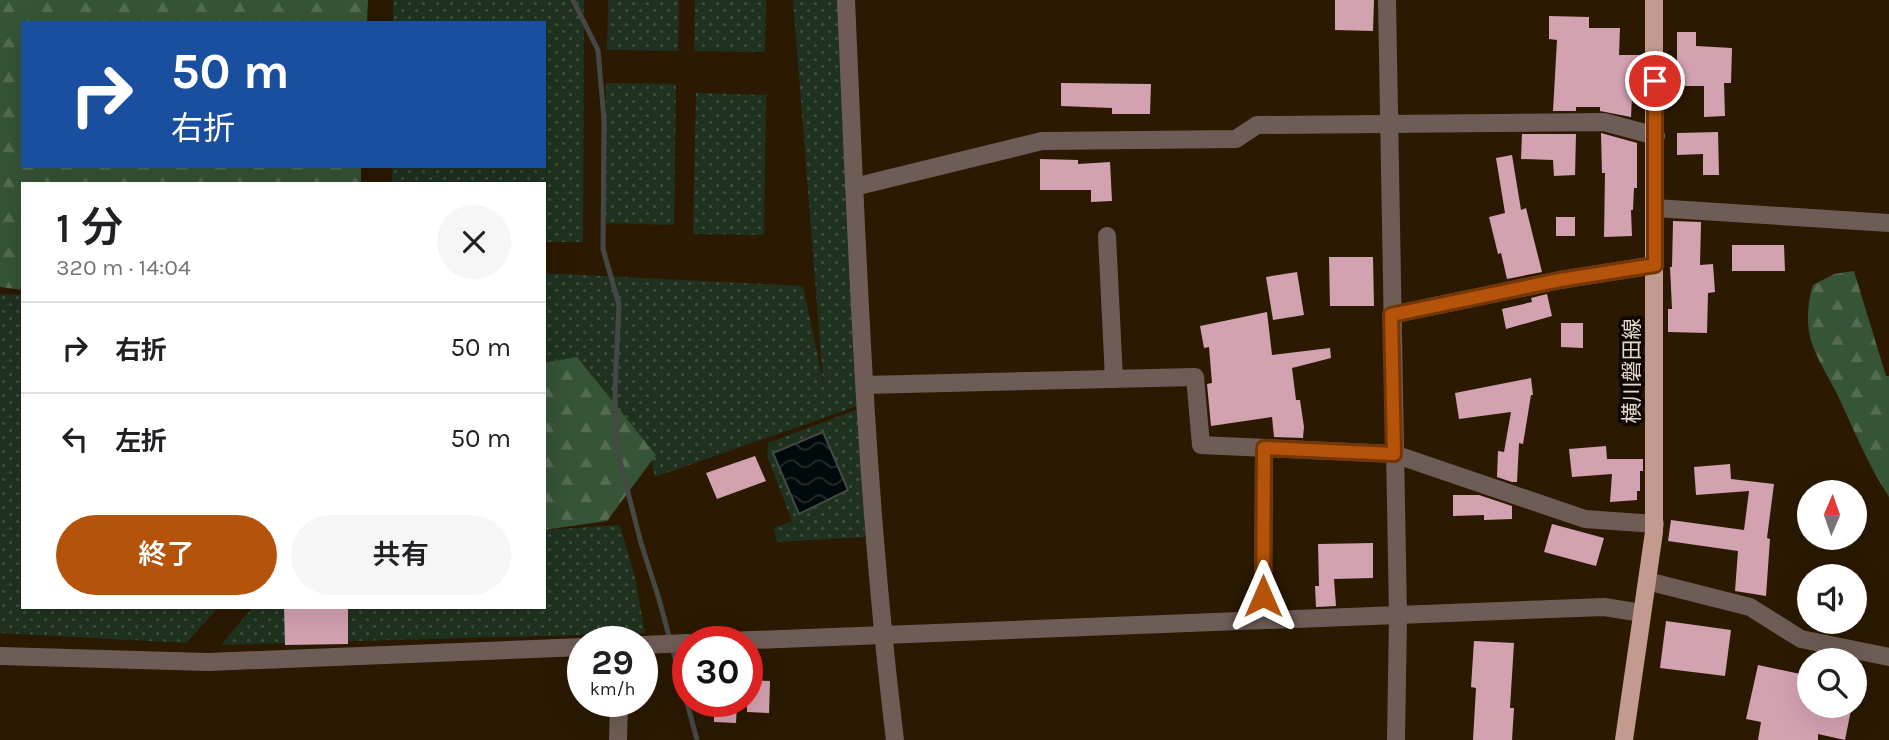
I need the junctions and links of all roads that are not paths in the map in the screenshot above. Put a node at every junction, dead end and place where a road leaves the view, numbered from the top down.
1 (846, 0) edge
2 (1387, 0) edge
3 (1654, 0) edge
4 (1388, 122) junction
5 (1656, 136) junction
6 (854, 187) junction
7 (1655, 208) junction
8 (1889, 223) edge
9 (1107, 236) dead end
10 (1655, 265) junction
11 (1391, 315) junction
12 (1114, 379) junction
13 (865, 385) junction
14 (1264, 448) junction
15 (1394, 454) junction
16 (1655, 524) junction
17 (1647, 581) junction
18 (1642, 612) junction
19 (1398, 616) junction
20 (1263, 620) junction
21 (883, 635) junction
22 (763, 640) edge
23 (567, 648) edge
24 (0, 656) edge
25 (1889, 657) edge
26 (619, 717) edge
27 (618, 740) edge
28 (895, 740) edge
29 (1396, 740) edge
30 (1624, 740) edge

1 - 6 street
2 - 4 street
3 - 5 main road, 横川磐田線
4 - 5 street
4 - 6 street
4 - 11 street
5 - 7 main road, 横川磐田線
6 - 13 street
7 - 8 street
7 - 10 main road, 横川磐田線
9 - 12 street
10 - 11 street
10 - 16 main road, 横川磐田線
11 - 15 street
12 - 13 street
12 - 14 street
13 - 21 street
14 - 15 street
14 - 20 street
15 - 16 street
15 - 19 street
16 - 17 main road, 横川磐田線
17 - 18 main road, 横川磐田線
17 - 25 street
18 - 19 street
18 - 30 main road, 横川磐田線
19 - 20 street
19 - 29 street
20 - 21 street
21 - 22 street
21 - 28 street
23 - 24 street
26 - 27 street

